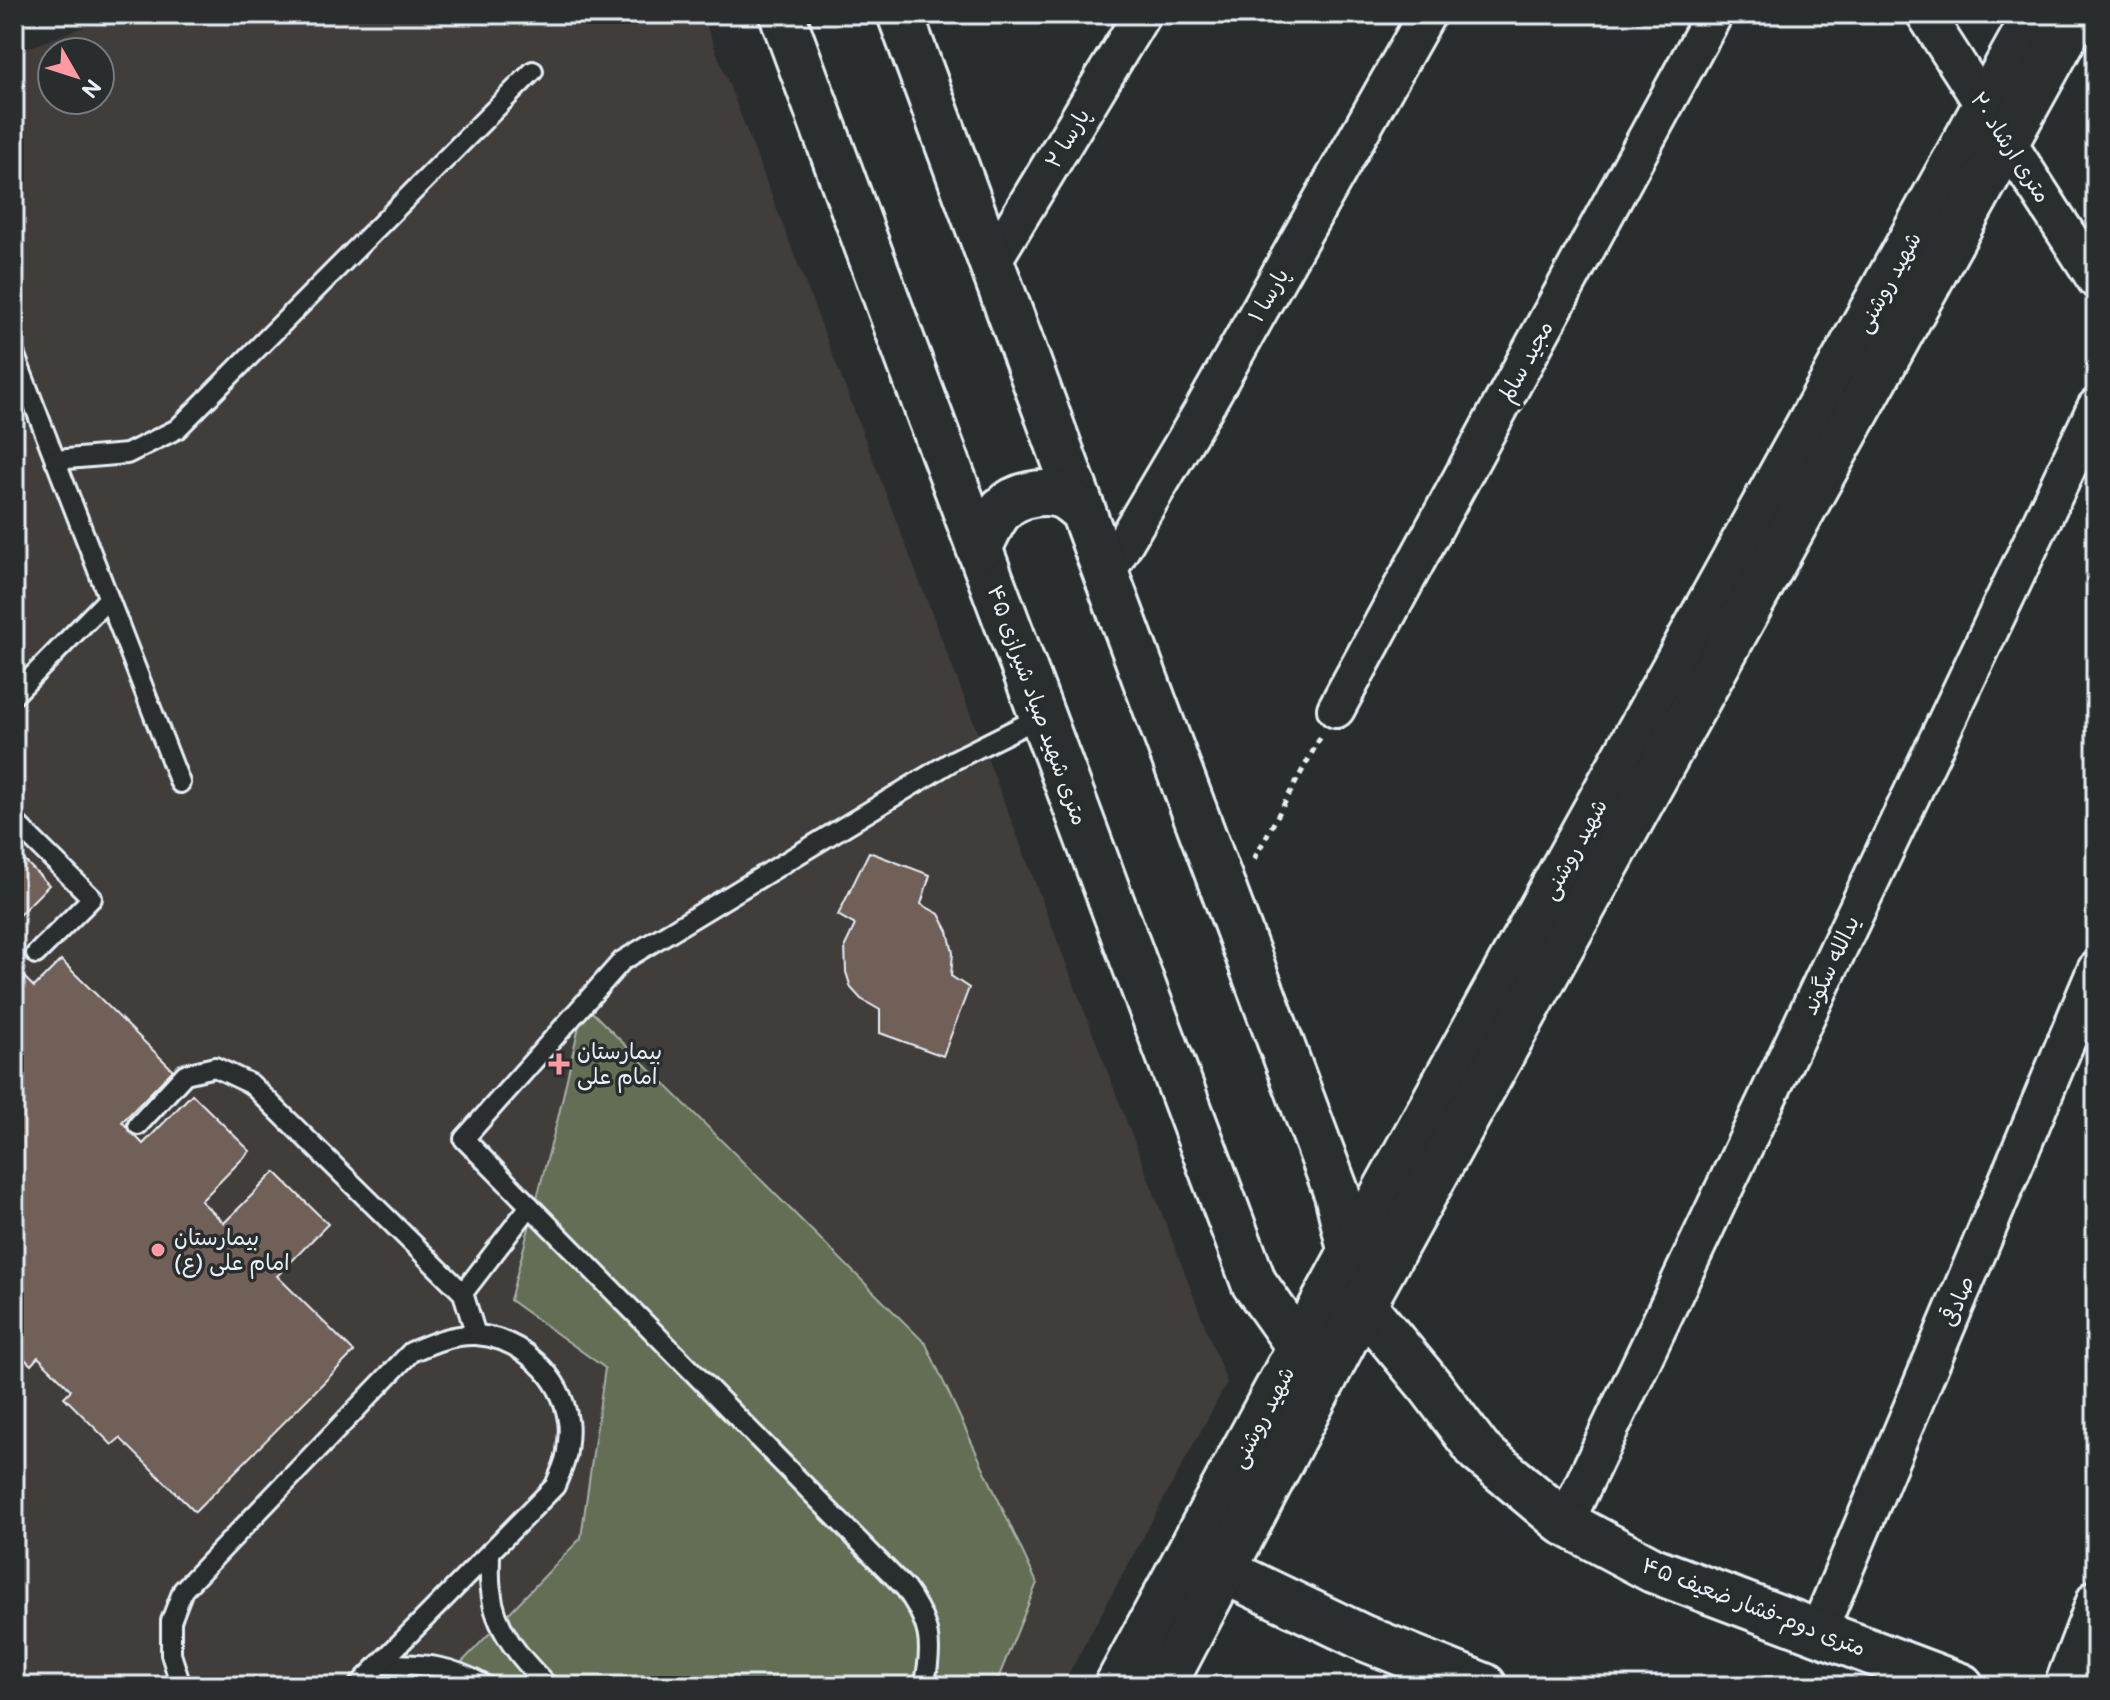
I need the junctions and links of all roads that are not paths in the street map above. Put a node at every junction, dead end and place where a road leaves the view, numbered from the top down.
1 (782, 14) edge
2 (900, 14) edge
3 (1142, 14) edge
4 (1427, 14) edge
5 (1714, 14) edge
6 (1925, 14) edge
7 (2036, 14) edge
8 (2077, 14) edge
9 (533, 71) dead end
10 (1996, 124) junction
11 (992, 262) junction
12 (2096, 280) edge
13 (14, 353) edge
14 (2096, 407) edge
15 (55, 460) junction
16 (1083, 511) junction
17 (979, 548) junction
18 (1106, 574) junction
19 (108, 599) junction
20 (14, 695) edge
21 (1336, 709) road end
22 (1042, 716) junction
23 (180, 783) dead end
24 (14, 821) edge
25 (36, 954) dead end
26 (2096, 970) edge
27 (138, 1125) dead end
28 (530, 1206) junction
29 (1350, 1254) junction
30 (463, 1293) junction
31 (1363, 1305) junction
32 (476, 1335) junction
33 (1311, 1364) junction
34 (1565, 1523) junction
35 (490, 1552) junction
36 (1222, 1570) junction
37 (2096, 1599) edge
38 (1818, 1632) junction
39 (380, 1664) junction
40 (181, 1686) edge
41 (358, 1686) edge
42 (486, 1686) edge
43 (548, 1686) edge
44 (924, 1686) edge
45 (1117, 1686) edge
46 (1163, 1686) edge
47 (1484, 1686) edge
48 (1961, 1686) edge
49 (2063, 1686) edge

1 - 17 street, ۴۵ متری شهید صیاد شیرازی
2 - 11 street
3 - 11 street, پارسا ۲
4 - 18 street, پارسا ۱
5 - 21 street, مجید سالم
6 - 10 street, ۲۰ متری ارشاد
7 - 10 street, شهید روشنی
8 - 10 street, شهید روشنی
9 - 15 lane
10 - 12 street, ۲۰ متری ارشاد
10 - 29 street, شهید روشنی
10 - 31 street, شهید روشنی
11 - 16 street
13 - 15 lane
14 - 34 street, یدالله سگوند
15 - 19 lane
16 - 17 street
16 - 18 street
17 - 22 street, ۴۵ متری شهید صیاد شیرازی
18 - 29 street
19 - 20 lane
19 - 23 lane
22 - 28 lane
22 - 33 street, ۴۵ متری شهید صیاد شیرازی
24 - 25 lane
26 - 38 street, صادقی
27 - 30 lane
28 - 30 lane
28 - 44 lane
29 - 31 street, ۴۵ متری دوم-فشار ضعیف
29 - 33 street, شهید روشنی
30 - 32 lane
31 - 33 street, شهید روشنی
31 - 34 street, ۴۵ متری دوم-فشار ضعیف
32 - 35 lane
32 - 40 lane
33 - 36 street, شهید روشنی
33 - 45 street, شهید روشنی
34 - 38 street, ۴۵ متری دوم-فشار ضعیف
35 - 39 lane
35 - 43 lane
36 - 46 street, شهید روشنی
36 - 47 street
37 - 49 street
38 - 48 street, ۴۵ متری دوم-فشار ضعیف
39 - 41 lane
39 - 42 lane

